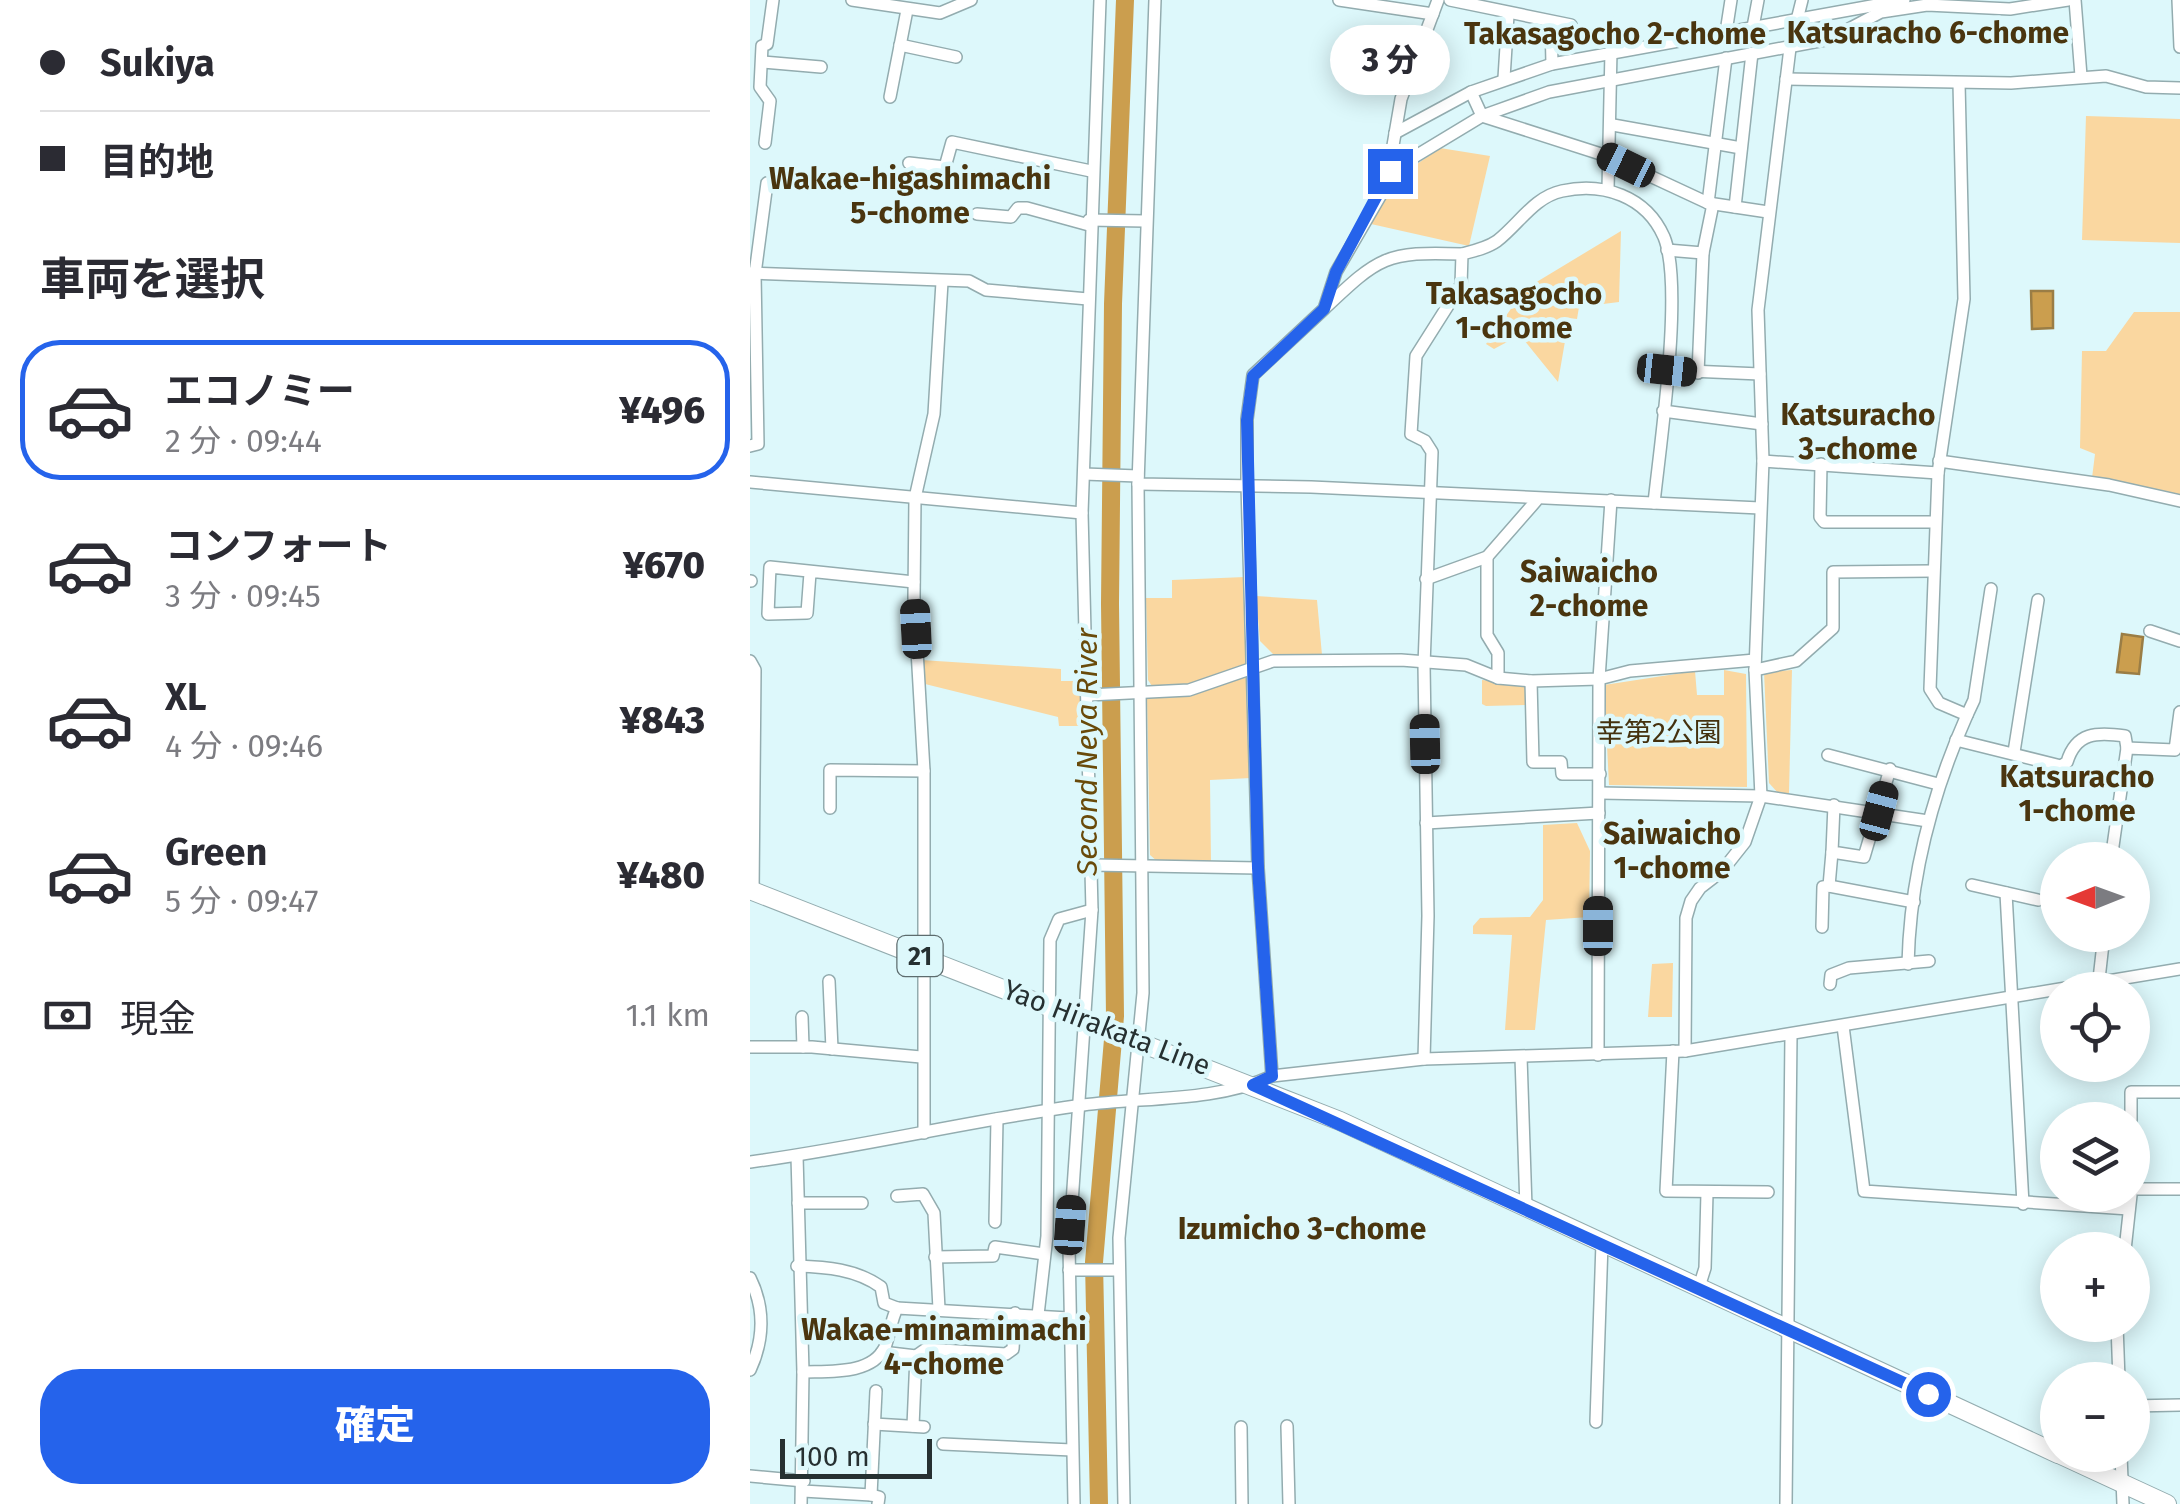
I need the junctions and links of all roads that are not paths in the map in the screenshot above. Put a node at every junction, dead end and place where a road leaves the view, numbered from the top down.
1 (773, 0) edge
2 (852, 0) edge
3 (970, 0) edge
4 (1100, 0) edge
5 (1155, 0) edge
6 (1339, 0) edge
7 (1438, 0) edge
8 (1450, 0) edge
9 (1730, 0) edge
10 (1758, 0) edge
11 (1802, 0) edge
12 (1904, 0) edge
13 (2072, 0) edge
14 (2178, 0) edge
15 (1366, 2) edge
16 (1956, 3) edge
17 (907, 10) junction
18 (1433, 14) junction
19 (1508, 16) junction
20 (1796, 20) junction
21 (1551, 22) junction
22 (1571, 25) dead end
23 (1753, 27) junction
24 (1726, 32) junction
25 (900, 45) junction
26 (2180, 47) edge
27 (1790, 48) junction
28 (1612, 51) junction
29 (1752, 53) junction
30 (956, 57) dead end
31 (1726, 58) junction
32 (763, 62) junction
33 (1552, 64) junction
34 (821, 67) dead end
35 (2080, 76) junction
36 (1504, 78) junction
37 (1614, 78) junction
38 (1786, 80) junction
39 (1959, 82) junction
40 (2180, 88) edge
41 (1471, 92) junction
42 (890, 97) dead end
43 (1482, 116) junction
44 (1613, 125) junction
45 (1395, 134) junction
46 (1715, 142) junction
47 (765, 143) dead end
48 (1742, 148) junction
49 (1607, 156) junction
50 (910, 163) dead end
51 (1092, 171) junction
52 (1390, 171) junction
53 (768, 182) dead end
54 (1608, 189) junction
55 (1710, 204) junction
56 (1735, 207) junction
57 (1768, 212) junction
58 (977, 214) dead end
59 (1145, 221) junction
60 (1089, 223) junction
61 (1667, 250) junction
62 (1703, 252) junction
63 (1462, 254) junction
64 (752, 274) edge
65 (942, 282) junction
66 (1088, 299) junction
67 (1324, 309) junction
68 (1667, 370) junction
69 (1698, 374) junction
70 (1760, 374) junction
71 (1663, 412) junction
72 (1762, 424) junction
73 (750, 446) edge
74 (1763, 460) junction
75 (1821, 464) junction
76 (1939, 467) junction
77 (1084, 474) junction
78 (1138, 480) junction
79 (750, 482) edge
80 (1247, 485) junction
81 (1430, 496) junction
82 (915, 498) junction
83 (1536, 500) junction
84 (1611, 500) junction
85 (1654, 502) junction
86 (2180, 502) edge
87 (1760, 508) junction
88 (1082, 514) junction
89 (1936, 522) junction
90 (1488, 557) junction
91 (1932, 571) junction
92 (810, 573) junction
93 (1426, 579) junction
94 (914, 582) junction
95 (1991, 589) dead end
96 (2038, 600) dead end
97 (2150, 632) dead end
98 (2180, 641) edge
99 (750, 660) edge
100 (1424, 665) junction
101 (1755, 665) junction
102 (1254, 666) junction
103 (1498, 678) junction
104 (1599, 679) junction
105 (1531, 680) junction
106 (1089, 694) junction
107 (1142, 694) junction
108 (2180, 712) edge
109 (1967, 716) junction
110 (1956, 740) junction
111 (2127, 748) junction
112 (2178, 750) edge
113 (2014, 752) junction
114 (1828, 755) dead end
115 (1890, 770) junction
116 (924, 771) junction
117 (1600, 774) junction
118 (1938, 784) junction
119 (1600, 792) junction
120 (1761, 796) junction
121 (1834, 805) junction
122 (830, 808) dead end
123 (1879, 811) junction
124 (1599, 812) junction
125 (1928, 821) junction
126 (1426, 823) junction
127 (2114, 842) edge
128 (1832, 852) junction
129 (1092, 865) junction
130 (1144, 866) junction
131 (1258, 868) junction
132 (1972, 885) dead end
133 (1829, 886) junction
134 (752, 891) edge
135 (2006, 893) junction
136 (2038, 900) dead end
137 (1914, 902) junction
138 (1092, 910) junction
139 (1822, 927) dead end
140 (922, 956) junction
141 (1929, 961) dead end
142 (1908, 964) junction
143 (2180, 969) edge
144 (2150, 973) edge
145 (830, 980) dead end
146 (1830, 984) dead end
147 (2040, 991) edge
148 (2009, 998) junction
149 (1049, 1004) junction
150 (802, 1018) dead end
151 (1088, 1019) junction
152 (1843, 1026) junction
153 (1792, 1035) junction
154 (1136, 1038) junction
155 (750, 1047) edge
156 (803, 1047) junction
157 (832, 1049) junction
158 (1679, 1051) junction
159 (1598, 1055) junction
160 (1521, 1057) junction
161 (921, 1058) junction
162 (1424, 1059) junction
163 (1272, 1076) junction
164 (1253, 1085) junction
165 (2180, 1092) edge
166 (1132, 1100) junction
167 (2131, 1102) edge
168 (1080, 1106) junction
169 (1047, 1112) junction
170 (996, 1119) junction
171 (924, 1132) junction
172 (797, 1156) junction
173 (750, 1162) edge
174 (2180, 1188) edge
175 (2150, 1190) edge
176 (1768, 1192) dead end
177 (1707, 1193) junction
178 (896, 1196) dead end
179 (862, 1202) dead end
180 (798, 1203) junction
181 (2023, 1204) junction
182 (2040, 1205) edge
183 (1526, 1208) junction
184 (994, 1222) dead end
185 (1602, 1243) junction
186 (1044, 1254) junction
187 (935, 1258) junction
188 (797, 1266) junction
189 (1070, 1270) junction
190 (1119, 1270) junction
191 (750, 1278) edge
192 (1699, 1288) junction
193 (897, 1308) junction
194 (939, 1309) junction
195 (1015, 1312) junction
196 (1038, 1314) junction
197 (1068, 1318) junction
198 (1788, 1328) junction
199 (882, 1352) junction
200 (916, 1356) junction
201 (750, 1370) edge
202 (803, 1372) junction
203 (876, 1391) dead end
204 (2180, 1404) edge
205 (2150, 1405) edge
206 (1596, 1422) dead end
207 (874, 1424) junction
208 (1287, 1426) dead end
209 (1241, 1427) dead end
210 (943, 1444) dead end
211 (2040, 1445) edge
212 (1072, 1450) junction
213 (2097, 1472) edge
214 (2122, 1472) edge
215 (750, 1476) edge
216 (2122, 1484) junction
217 (802, 1492) edge
218 (874, 1500) edge
219 (1074, 1504) edge
220 (1124, 1504) edge
221 (1242, 1504) edge
222 (1289, 1504) edge
223 (1786, 1504) edge
224 (2122, 1504) edge
225 (2167, 1504) edge

1 - 32 street
2 - 17 street
3 - 17 street
4 - 51 street
5 - 59 street
6 - 15 street
7 - 18 street
8 - 19 street
9 - 24 street
10 - 23 street
11 - 20 street
12 - 20 street
13 - 16 street
13 - 35 street
14 - 26 street
15 - 18 street
16 - 27 street
17 - 25 street
18 - 45 street
19 - 21 street
19 - 36 street
20 - 23 street
20 - 27 street
21 - 22 street
21 - 33 street
23 - 24 street
24 - 28 street
25 - 30 street
25 - 42 street
27 - 29 street
27 - 38 street
28 - 33 street
28 - 37 street
29 - 31 street
29 - 48 street
31 - 37 street
31 - 46 street
32 - 34 street
32 - 47 street
33 - 36 street
35 - 39 street
35 - 40 street
36 - 41 street
37 - 43 street
37 - 44 street
38 - 39 street
38 - 57 street
39 - 76 street
41 - 43 street
41 - 45 street
43 - 49 street
43 - 52 street
44 - 46 street
44 - 49 street
45 - 52 street
46 - 48 street
46 - 55 street
48 - 56 street
49 - 54 street
49 - 55 street
50 - 51 street
51 - 60 street
52 - 67 street
53 - 64 street
54 - 61 street
54 - 63 street
55 - 56 street
55 - 62 street
56 - 57 street
57 - 70 street
58 - 60 street
59 - 60 street
59 - 78 street
60 - 66 street
61 - 62 street
61 - 68 street
62 - 69 street
63 - 67 street
63 - 81 street
64 - 65 street
64 - 73 street
65 - 66 street
65 - 82 street
66 - 77 street
67 - 80 street
68 - 69 street
68 - 71 street
69 - 70 street
70 - 72 street
71 - 72 street
71 - 85 street
72 - 74 street
74 - 75 street
74 - 87 street
75 - 76 street
75 - 89 street
76 - 86 street
76 - 89 street
77 - 78 street
77 - 88 street
78 - 80 street
78 - 107 street
79 - 82 street
80 - 81 street
80 - 102 street
81 - 83 street
81 - 93 street
82 - 88 street
82 - 94 street
83 - 84 street
83 - 90 street
84 - 85 street
84 - 104 street
85 - 87 street
87 - 101 street
88 - 106 street
89 - 91 street
90 - 93 street
90 - 103 street
91 - 101 street
91 - 109 street
92 - 92 street
92 - 94 street
93 - 100 street
94 - 116 street
95 - 109 street
96 - 113 street
97 - 98 street
99 - 134 street
100 - 102 street
100 - 103 street
100 - 126 street
101 - 104 street
101 - 120 street
102 - 107 street
102 - 131 street
103 - 105 street
104 - 105 street
104 - 117 street
105 - 117 street
106 - 107 street
106 - 129 street
107 - 130 street
108 - 112 street
109 - 110 street
110 - 113 street
110 - 118 street
111 - 112 street
111 - 113 street
111 - 127 street
114 - 115 street
115 - 118 street
115 - 123 street
116 - 122 street
116 - 140 street
117 - 119 street
118 - 125 street
119 - 120 street
119 - 124 street
120 - 121 street
120 - 158 street
121 - 123 street
121 - 128 street
123 - 125 street
123 - 128 street
124 - 126 street
124 - 159 street
125 - 137 street
126 - 162 street
128 - 133 street
129 - 130 street
129 - 138 street
130 - 131 street
130 - 154 street
131 - 163 street
132 - 135 street
133 - 137 street
133 - 139 street
134 - 140 main road, Yao Hirakata Line / 21
135 - 136 street
135 - 148 street
137 - 142 street
138 - 149 street
138 - 151 street
140 - 149 main road, Yao Hirakata Line / 21
140 - 161 street
141 - 142 street
142 - 146 street
143 - 144 street
145 - 157 street
147 - 148 street
148 - 152 street
148 - 181 street
149 - 151 main road, Yao Hirakata Line / 21
149 - 169 street
150 - 156 street
151 - 154 main road, Yao Hirakata Line / 21
151 - 168 street
152 - 153 street
152 - 181 street
153 - 158 street
153 - 198 street
154 - 164 main road, Yao Hirakata Line / 21
154 - 166 street
155 - 156 street
156 - 157 street
157 - 161 street
158 - 159 street
158 - 177 street
159 - 160 street
160 - 162 street
160 - 183 street
161 - 171 street
162 - 163 street
163 - 164 street
164 - 166 street
164 - 183 main road, Yao Hirakata Line / 21
165 - 167 street
166 - 168 street
166 - 190 street
168 - 169 street
168 - 189 street
169 - 170 street
169 - 186 street
170 - 171 street
170 - 184 street
171 - 172 street
172 - 173 street
172 - 180 street
174 - 175 street
176 - 177 street
177 - 192 street
178 - 187 street
179 - 180 street
180 - 188 street
181 - 182 street
183 - 185 main road, Yao Hirakata Line / 21
185 - 192 main road, Yao Hirakata Line / 21
185 - 206 street
186 - 187 street
186 - 196 street
187 - 194 street
188 - 193 street
188 - 202 street
189 - 190 street
189 - 197 street
190 - 220 street
191 - 201 street
192 - 198 main road, Yao Hirakata Line / 21
193 - 194 street
193 - 199 street
194 - 195 street
195 - 196 street
195 - 200 street
196 - 197 street
197 - 212 street
198 - 211 main road, Yao Hirakata Line / 21
198 - 223 street
199 - 200 street
199 - 202 street
200 - 207 street
202 - 217 street
203 - 207 street
204 - 205 street
207 - 218 street
208 - 222 street
209 - 221 street
210 - 212 street
212 - 219 street
213 - 216 main road, Yao Hirakata Line / 21
214 - 216 street
215 - 217 street
216 - 224 street
216 - 225 main road, Yao Hirakata Line / 21
217 - 218 street

